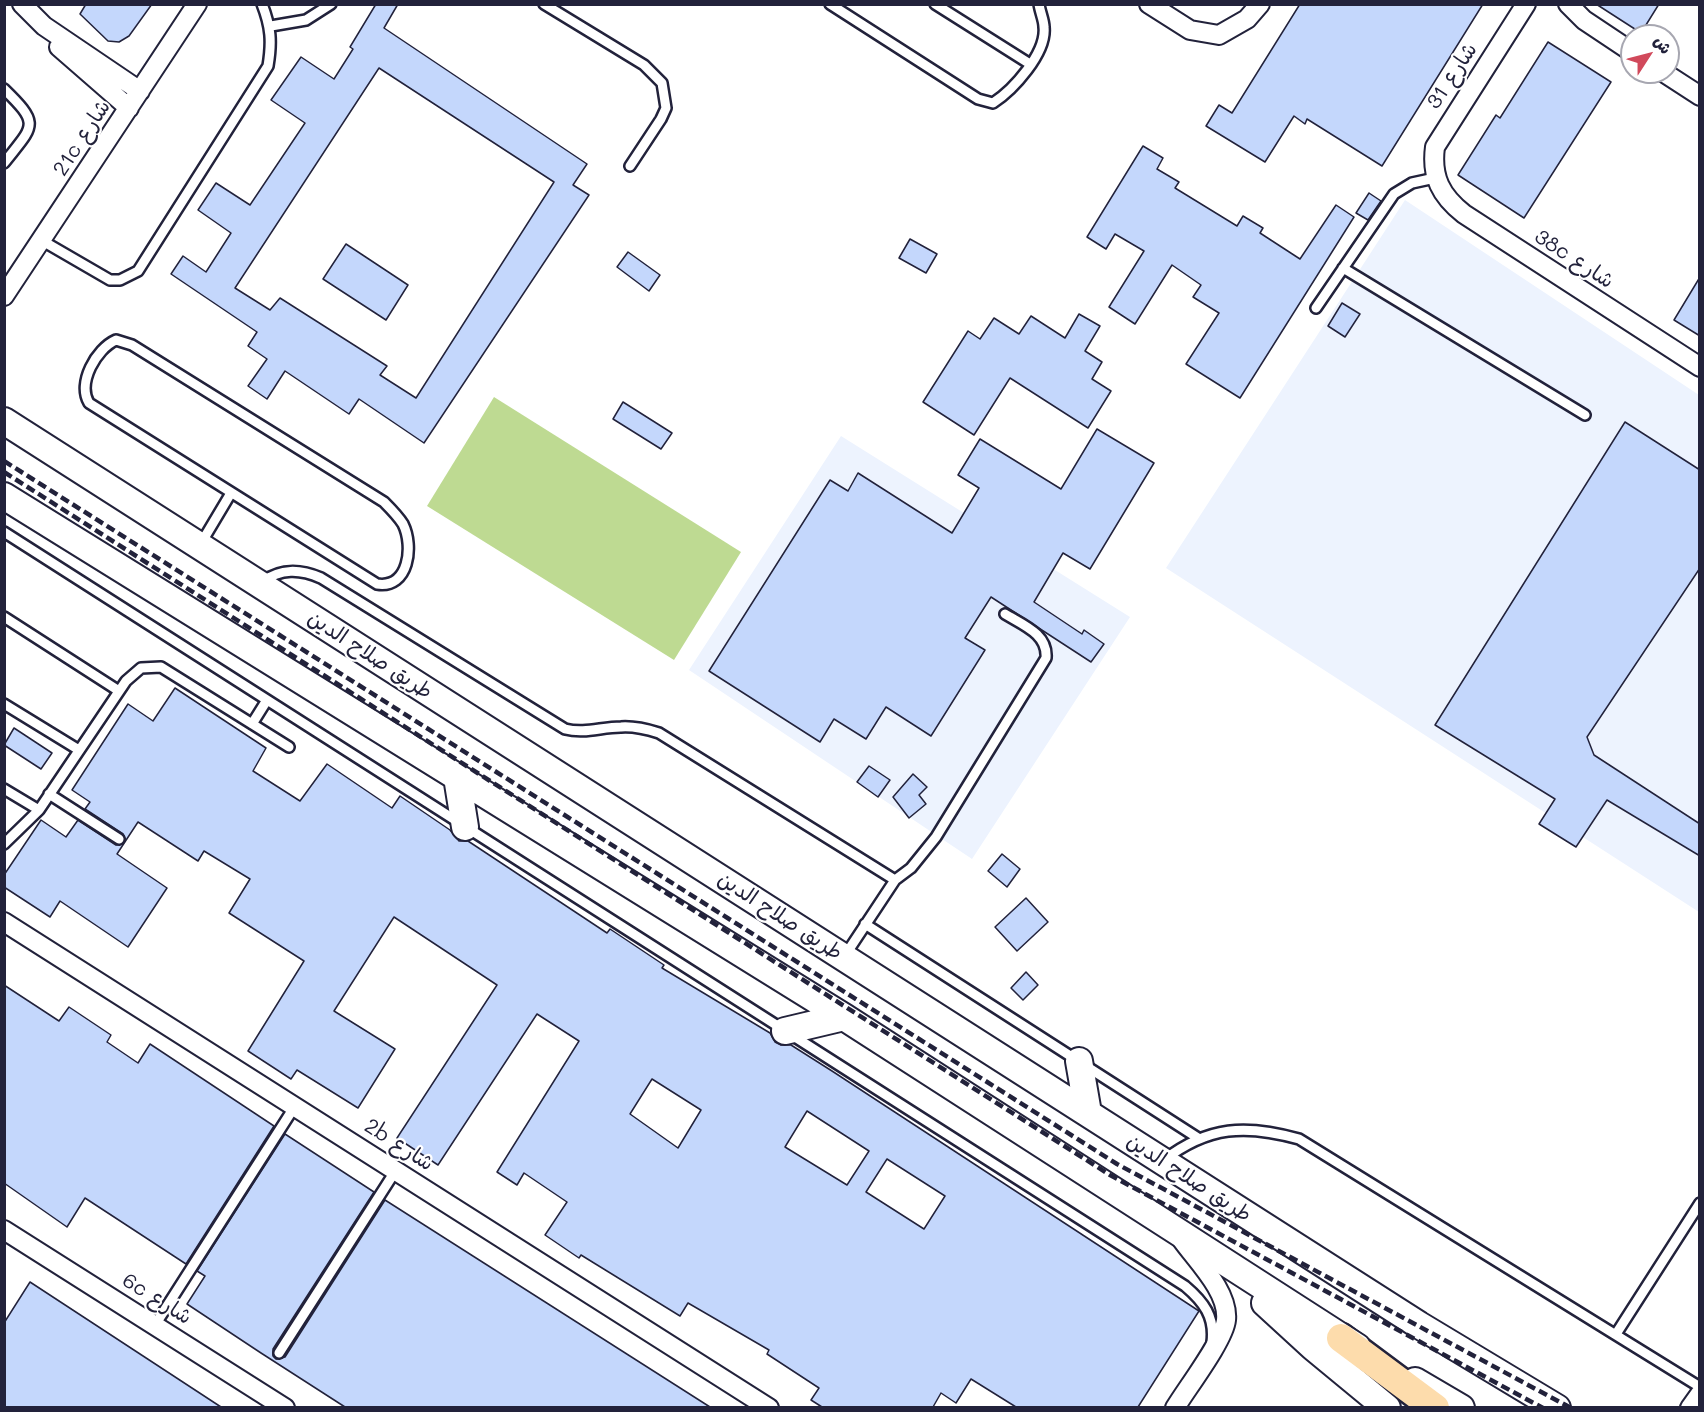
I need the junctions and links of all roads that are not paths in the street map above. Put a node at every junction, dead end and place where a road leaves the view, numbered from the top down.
1 (22, 4) edge
2 (197, 4) edge
3 (262, 4) edge
4 (331, 4) edge
5 (544, 4) edge
6 (830, 4) edge
7 (935, 4) edge
8 (1039, 4) edge
9 (1149, 4) edge
10 (1260, 4) edge
11 (1526, 4) edge
12 (1568, 4) edge
13 (44, 26) junction
14 (271, 26) junction
15 (1620, 44) edge
16 (1030, 64) junction
17 (1680, 83) edge
18 (4, 89) edge
19 (140, 91) junction
20 (1700, 96) edge
21 (129, 108) junction
22 (4, 163) edge
23 (630, 166) dead end
24 (1435, 178) junction
25 (41, 240) junction
26 (1343, 268) junction
27 (4, 296) edge
28 (1316, 308) dead end
29 (1700, 367) edge
30 (1585, 415) dead end
31 (4, 421) edge
32 (231, 493) junction
33 (4, 496) edge
34 (4, 532) edge
35 (200, 546) junction
36 (259, 584) junction
37 (1005, 614) dead end
38 (4, 617) edge
39 (119, 691) junction
40 (267, 700) junction
41 (4, 704) edge
42 (252, 724) junction
43 (289, 747) dead end
44 (79, 750) junction
45 (457, 777) junction
46 (4, 789) edge
47 (49, 794) junction
48 (39, 810) junction
49 (465, 827) junction
50 (119, 838) dead end
51 (4, 844) edge
52 (895, 880) junction
53 (4, 922) edge
54 (866, 924) junction
55 (844, 957) junction
56 (844, 1017) junction
57 (785, 1031) junction
58 (1079, 1061) junction
59 (295, 1106) junction
60 (1088, 1113) junction
61 (1198, 1138) junction
62 (1162, 1161) junction
63 (396, 1170) junction
64 (1700, 1203) edge
65 (4, 1230) edge
66 (1176, 1231) junction
67 (1222, 1261) junction
68 (155, 1325) junction
69 (1616, 1334) junction
70 (1341, 1338) junction
71 (1212, 1350) junction
72 (279, 1353) dead end
73 (1696, 1399) edge
74 (285, 1407) edge
75 (769, 1407) edge
76 (1174, 1407) edge
77 (1387, 1407) edge
78 (1435, 1407) edge
79 (1461, 1407) edge
80 (1557, 1407) edge

1 - 13 street
2 - 19 street, 21c شارع
3 - 14 lane
4 - 14 lane
5 - 23 lane
6 - 16 lane
7 - 16 lane
8 - 16 lane
9 - 10 street
11 - 24 street, شارع 31
12 - 15 street
13 - 19 street
13 - 21 street
14 - 25 lane
17 - 20 street
18 - 22 lane
19 - 21 street, 21c شارع
21 - 25 street, 21c شارع
24 - 26 lane
24 - 29 street, 38c شارع
25 - 27 street, 21c شارع
26 - 28 lane
26 - 30 lane
31 - 35 main road, طريق صلاح الدين
32 - 32 lane
32 - 35 lane
33 - 45 main road
34 - 40 lane
35 - 36 main road, طريق صلاح الدين
36 - 52 lane
36 - 55 main road, طريق صلاح الدين
37 - 52 lane
38 - 39 lane
39 - 42 lane
39 - 44 lane
40 - 42 lane
40 - 49 lane
41 - 44 lane
42 - 43 lane
44 - 47 lane
45 - 49 main road
45 - 56 main road
46 - 48 lane
47 - 48 lane
47 - 50 lane
48 - 51 lane
49 - 57 lane
52 - 54 lane
53 - 59 street, 2b شارع
54 - 55 lane
54 - 58 lane
55 - 60 main road, طريق صلاح الدين
56 - 57 main road
56 - 66 main road
57 - 71 lane
58 - 60 main road
58 - 61 lane
59 - 63 street, 2b شارع
59 - 68 lane
60 - 62 main road, طريق صلاح الدين
61 - 62 lane
61 - 69 lane
62 - 80 main road, طريق صلاح الدين
63 - 72 lane
63 - 75 street, 2b شارع
64 - 69 lane
65 - 68 street, 6c شارع
66 - 67 main road
66 - 71 street
67 - 70 main road
67 - 77 main road
68 - 74 street, 6c شارع
69 - 73 lane
70 - 78 main road
70 - 79 main road
71 - 76 street

